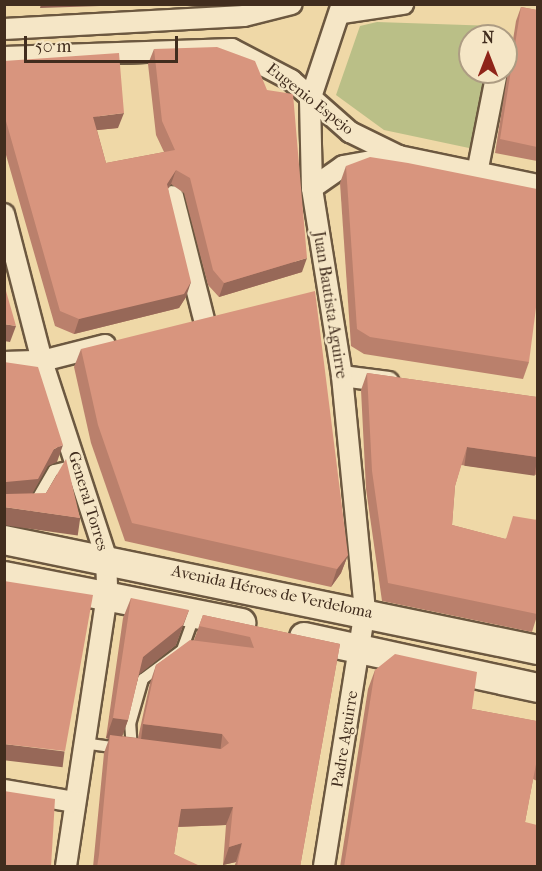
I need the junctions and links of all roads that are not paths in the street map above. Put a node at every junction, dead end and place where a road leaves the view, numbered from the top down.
1 (292, 4) edge
2 (403, 4) edge
3 (342, 9) edge
4 (4, 29) edge
5 (4, 57) edge
6 (495, 84) edge
7 (309, 100) junction
8 (399, 156) junction
9 (477, 173) junction
10 (537, 185) edge
11 (312, 188) junction
12 (172, 196) edge
13 (4, 214) edge
14 (328, 288) junction
15 (306, 294) edge
16 (226, 314) edge
17 (204, 319) junction
18 (181, 325) edge
19 (123, 340) edge
20 (42, 361) junction
21 (4, 362) edge
22 (342, 376) junction
23 (411, 385) edge
24 (78, 465) junction
25 (17, 506) edge
26 (4, 540) edge
27 (106, 557) junction
28 (4, 576) edge
29 (107, 595) junction
30 (365, 611) junction
31 (195, 614) junction
32 (359, 648) junction
33 (537, 650) edge
34 (537, 688) edge
35 (83, 743) junction
36 (131, 749) junction
37 (143, 752) edge
38 (4, 790) edge
39 (74, 802) junction
40 (66, 867) edge
41 (324, 867) edge

1 - 4 street
2 - 3 street
3 - 7 street, Juan Bautista Aguirre
5 - 7 street, Eugenio Espejo
6 - 9 street
7 - 8 street, Eugenio Espejo
7 - 11 street, Juan Bautista Aguirre
8 - 9 street, Eugenio Espejo
8 - 11 street, Eugenio Espejo
9 - 10 street, Eugenio Espejo
11 - 14 street, Juan Bautista Aguirre
12 - 17 street
13 - 20 street, General Torres
14 - 15 street
14 - 22 street, Juan Bautista Aguirre
16 - 17 street
17 - 18 street
19 - 20 street
20 - 21 street
20 - 24 street, General Torres
22 - 23 street
22 - 30 street, Juan Bautista Aguirre
24 - 25 lane
24 - 27 street, General Torres
26 - 27 main road, Avenida Héroes de Verdeloma
27 - 29 street, General Torres
27 - 30 main road, Avenida Héroes de Verdeloma
28 - 29 main road
29 - 31 main road
29 - 35 street, General Torres
30 - 32 street, Padre Aguirre
30 - 33 main road, Avenida Héroes de Verdeloma
31 - 32 main road
31 - 36 lane
32 - 34 main road
32 - 41 street, Padre Aguirre
35 - 36 lane
35 - 39 street, General Torres
36 - 37 lane
38 - 39 street
39 - 40 street, General Torres

